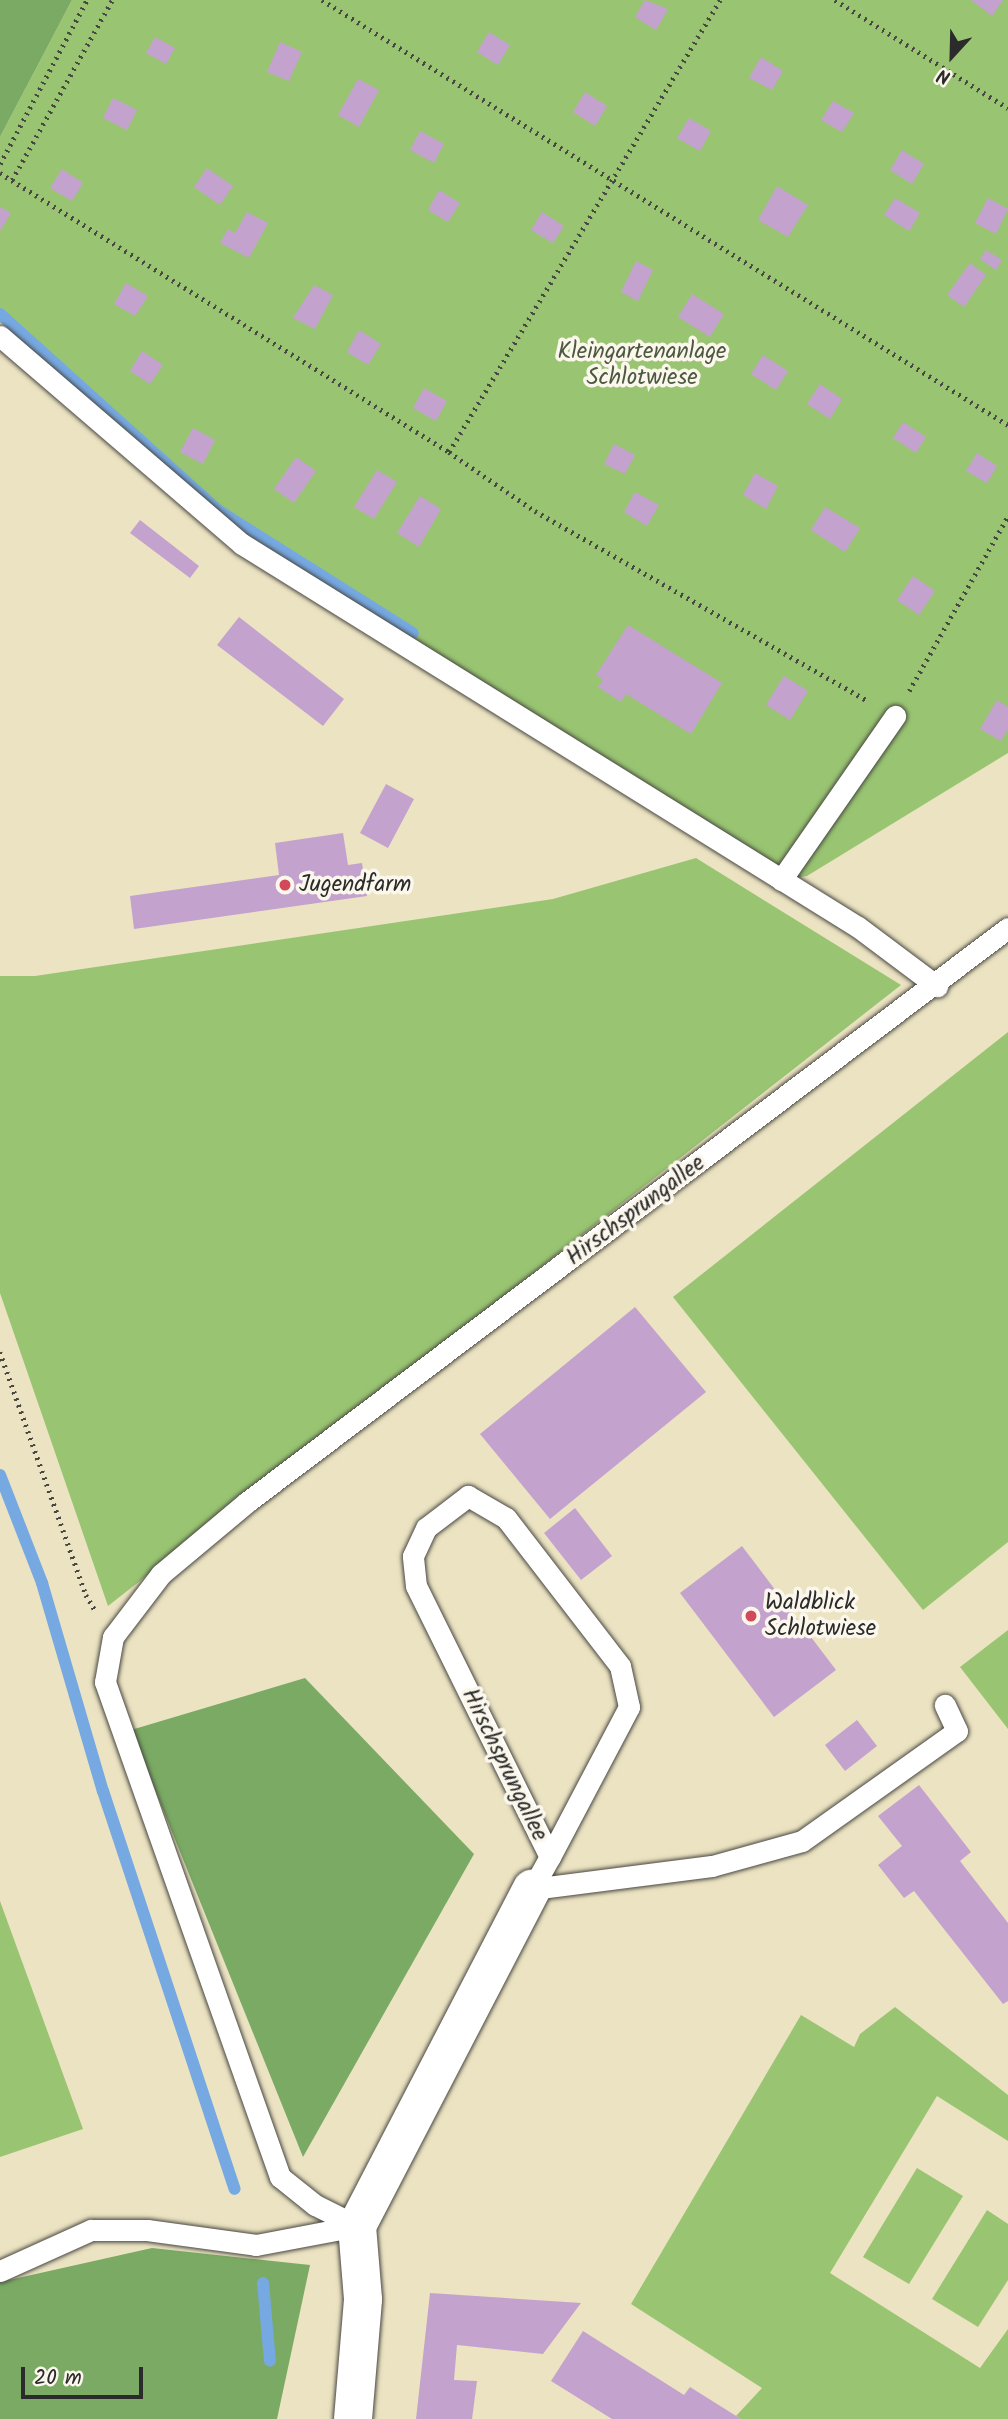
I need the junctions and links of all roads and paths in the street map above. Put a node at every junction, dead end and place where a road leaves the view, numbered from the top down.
1 (87, 0) edge
2 (111, 0) edge
3 (322, 0) edge
4 (720, 0) edge
5 (835, 0) edge
6 (1008, 108) edge
7 (0, 164) edge
8 (0, 173) edge
9 (613, 179) junction
10 (12, 180) junction
11 (0, 336) edge
12 (1008, 425) edge
13 (449, 452) junction
14 (1008, 516) edge
15 (895, 716) junction
16 (781, 880) junction
17 (1008, 928) edge
18 (937, 986) junction
19 (0, 1352) edge
20 (113, 1637) junction
21 (945, 1705) dead end
22 (541, 1873) junction
23 (357, 2226) junction
24 (0, 2271) edge
25 (353, 2419) edge

1 - 7 path
2 - 10 path
3 - 9 path
4 - 9 path
5 - 6 path
8 - 10 path
9 - 12 path
9 - 13 path
10 - 13 path
11 - 16 lane
13 - 15 path
14 - 15 path
15 - 16 lane
16 - 18 lane
17 - 18 lane, Hirschsprungallee
18 - 20 lane, Hirschsprungallee
19 - 20 path
20 - 23 lane
21 - 22 lane
22 - 22 lane, Hirschsprungallee
22 - 23 street
23 - 24 lane
23 - 25 street

